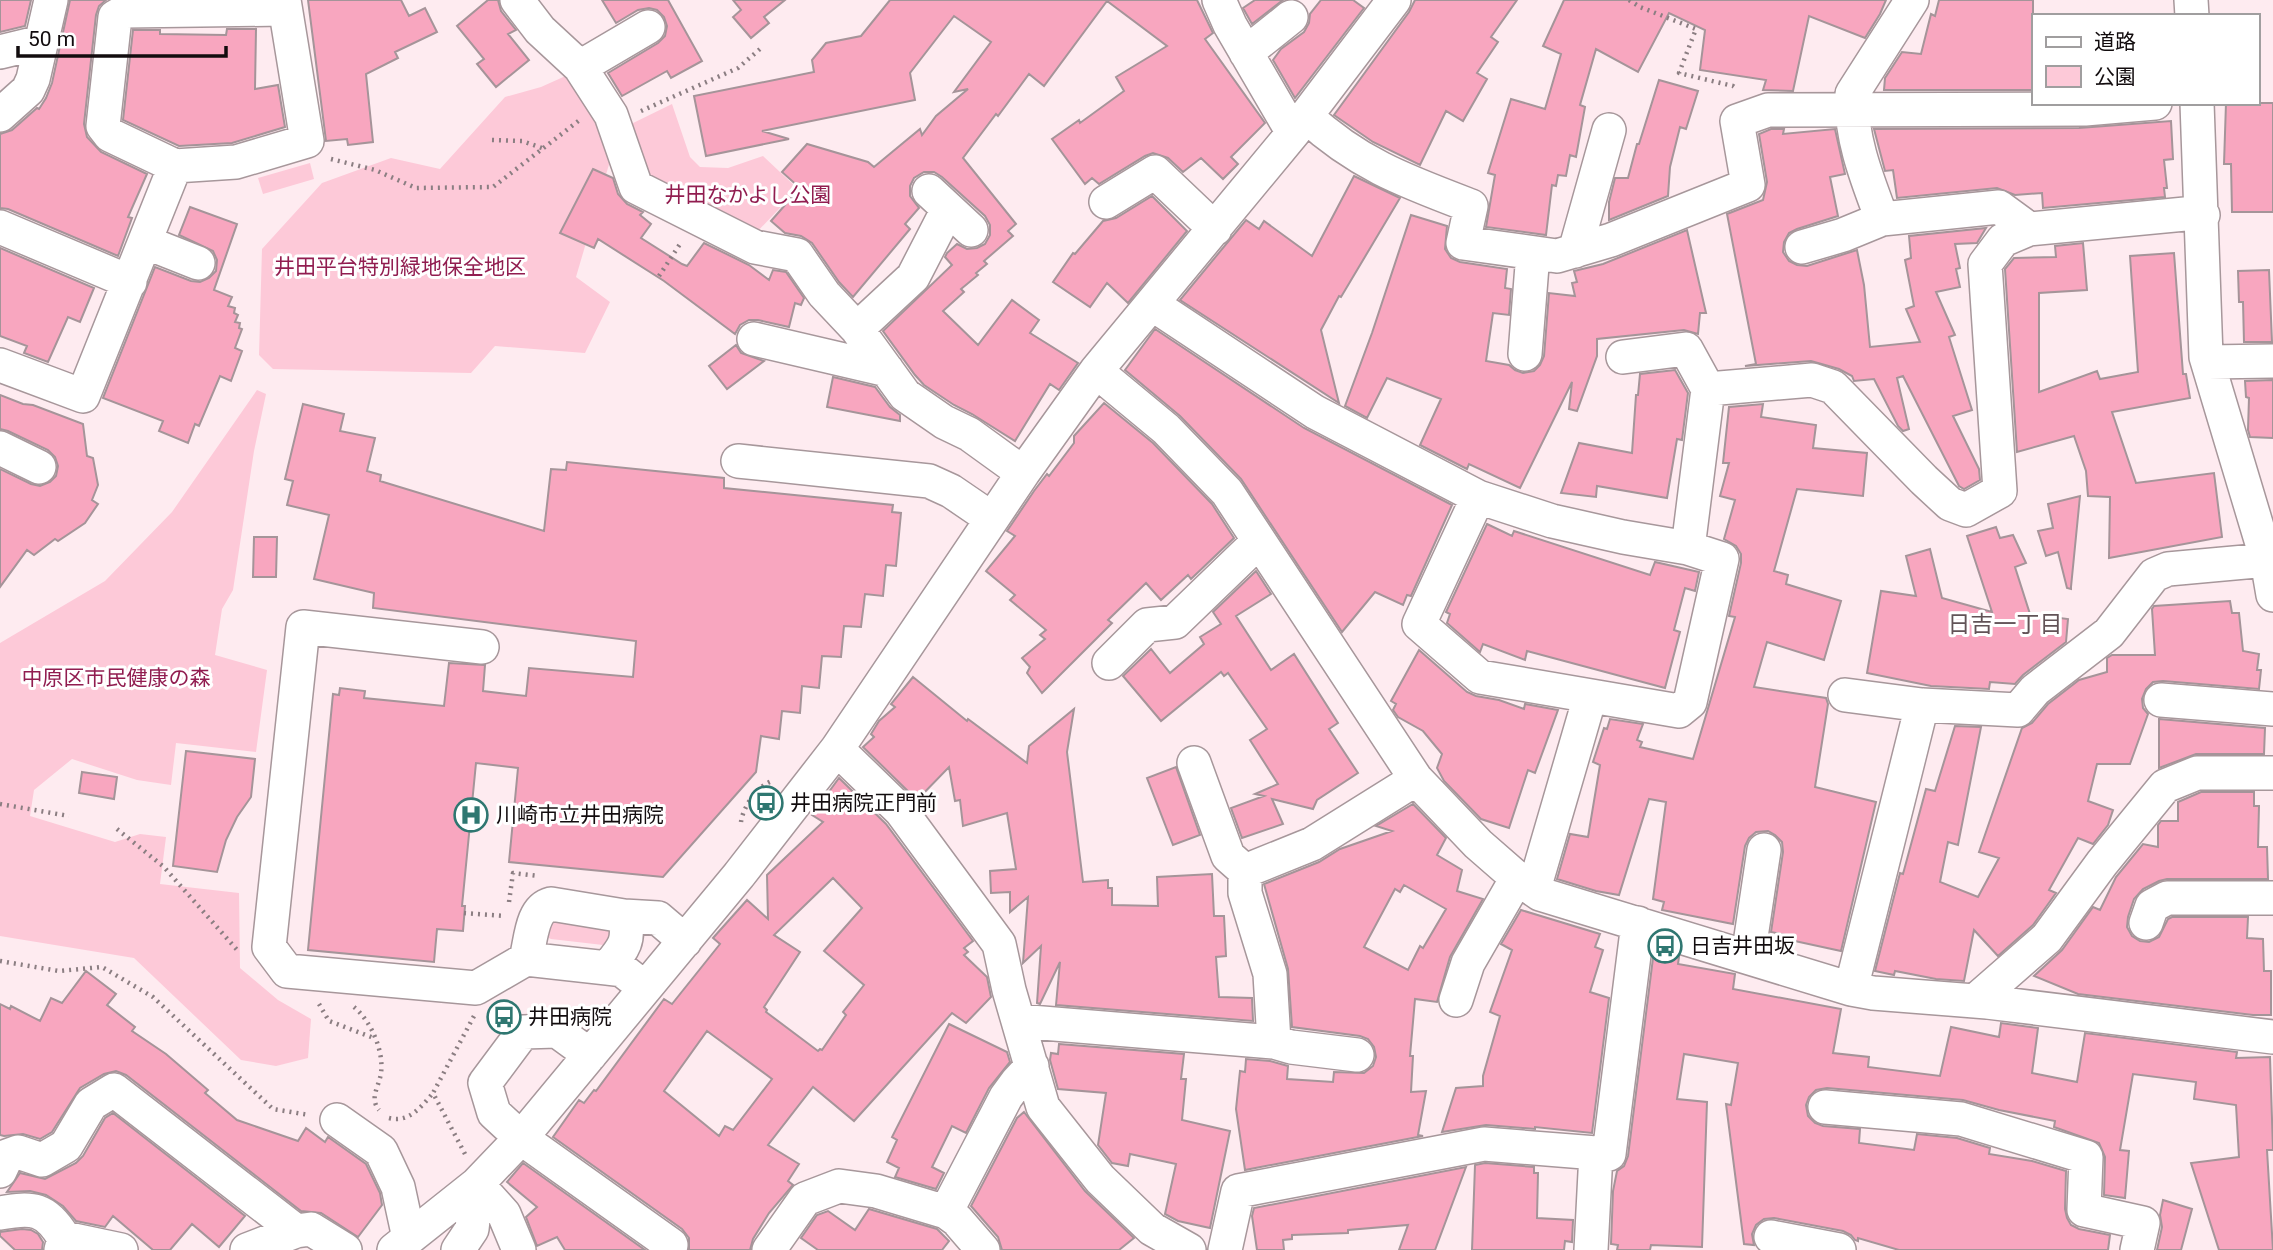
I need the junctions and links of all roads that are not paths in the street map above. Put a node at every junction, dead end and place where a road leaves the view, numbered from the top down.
1 (51, 0) edge
2 (517, 0) edge
3 (1219, 0) edge
4 (1394, 0) edge
5 (1912, 0) edge
6 (284, 4) edge
7 (1291, 17) dead end
8 (649, 27) dead end
9 (41, 42) junction
10 (0, 52) edge
11 (1246, 53) junction
12 (580, 66) junction
13 (2132, 105) edge
14 (2197, 105) edge
15 (1851, 111) junction
16 (0, 115) edge
17 (1300, 124) junction
18 (1609, 130) dead end
19 (175, 166) junction
20 (1106, 202) dead end
21 (949, 210) dead end
22 (2203, 215) junction
23 (1882, 219) junction
24 (0, 227) edge
25 (1215, 229) junction
26 (2029, 229) junction
27 (145, 243) junction
28 (1801, 247) dead end
29 (1575, 251) junction
30 (1533, 253) junction
31 (198, 263) dead end
32 (130, 282) junction
33 (1152, 304) junction
34 (857, 329) junction
35 (754, 339) dead end
36 (1525, 354) dead end
37 (1623, 357) dead end
38 (2273, 361) edge
39 (2208, 362) junction
40 (0, 365) edge
41 (887, 370) junction
42 (1096, 371) junction
43 (1708, 389) junction
44 (0, 449) edge
45 (738, 461) dead end
46 (39, 467) dead end
47 (1023, 473) junction
48 (2261, 494) edge
49 (1478, 496) junction
50 (992, 519) junction
51 (1259, 541) junction
52 (1688, 548) junction
53 (2268, 552) edge
54 (2273, 595) edge
55 (482, 647) dead end
56 (1109, 663) dead end
57 (1845, 695) dead end
58 (1590, 697) junction
59 (2161, 700) dead end
60 (1922, 705) junction
61 (2273, 709) edge
62 (837, 749) junction
63 (1194, 762) dead end
64 (2273, 773) edge
65 (1416, 779) junction
66 (1764, 849) dead end
67 (1245, 872) junction
68 (1525, 884) junction
69 (2273, 898) edge
70 (624, 916) junction
71 (1638, 923) junction
72 (2146, 923) dead end
73 (685, 941) junction
74 (1748, 957) junction
75 (526, 959) junction
76 (607, 968) junction
77 (645, 988) junction
78 (1850, 989) junction
79 (1456, 1000) dead end
80 (1975, 1001) junction
81 (1018, 1021) junction
82 (2273, 1037) edge
83 (1274, 1042) junction
84 (590, 1055) junction
85 (1357, 1055) dead end
86 (1032, 1066) junction
87 (1825, 1107) dead end
88 (337, 1120) road end
89 (521, 1138) junction
90 (1596, 1153) junction
91 (0, 1171) edge
92 (477, 1184) junction
93 (946, 1212) junction
94 (0, 1213) edge
95 (296, 1231) junction
96 (1771, 1237) dead end
97 (1156, 1240) edge
98 (63, 1244) edge
99 (402, 1244) edge
100 (671, 1245) dead end
101 (1806, 1247) edge
102 (121, 1250) edge
103 (247, 1250) edge
104 (345, 1250) edge
105 (458, 1250) edge
106 (519, 1250) edge
107 (769, 1250) edge
108 (983, 1250) edge
109 (1189, 1250) edge
110 (1225, 1250) edge
111 (1591, 1250) edge
112 (1839, 1250) edge
113 (2137, 1250) edge

1 - 9 street
2 - 12 street
3 - 11 street
4 - 17 street
5 - 15 street
6 - 19 street
6 - 19 street
7 - 11 street
8 - 12 street
9 - 10 street
9 - 16 street
11 - 17 street
12 - 34 street
13 - 15 street
14 - 22 street
15 - 23 street
15 - 29 street
17 - 25 street
17 - 30 street
18 - 29 street
19 - 27 street
20 - 25 street
21 - 34 street
22 - 26 street
22 - 39 street
23 - 26 street
23 - 28 street
24 - 32 street
25 - 33 street
26 - 43 street
27 - 31 street
27 - 32 street
29 - 30 street
30 - 36 street
32 - 40 street
33 - 42 street
33 - 49 street
34 - 41 street
35 - 41 street
37 - 43 street
38 - 39 street
39 - 48 street
41 - 47 street
42 - 47 street
42 - 51 street
43 - 52 street
44 - 46 street
45 - 50 street
47 - 50 street
48 - 53 street
49 - 52 street
49 - 58 street
50 - 62 street
51 - 56 street
51 - 65 street
52 - 58 street
53 - 54 street
53 - 60 street
55 - 75 street
57 - 60 street
58 - 68 street
59 - 61 street
60 - 78 street
62 - 73 street
62 - 81 street
63 - 67 street
64 - 80 street
65 - 67 street
65 - 68 street
66 - 74 street
67 - 83 street
68 - 71 street
68 - 79 street
69 - 72 street
70 - 73 street
70 - 75 street
70 - 76 street
71 - 74 street
71 - 90 street
73 - 77 street
74 - 78 street
75 - 76 street
76 - 77 street
77 - 84 street
78 - 80 street
80 - 82 street
81 - 83 street
81 - 86 street
83 - 85 street
84 - 89 street
84 - 89 street
86 - 93 street
86 - 97 street
87 - 113 street
88 - 99 street
89 - 92 street
89 - 100 street
90 - 110 street
90 - 111 street
91 - 95 street
92 - 99 street
92 - 105 street
92 - 106 street
93 - 107 street
93 - 108 street
94 - 98 street
95 - 103 street
95 - 104 street
96 - 101 street
97 - 109 street
98 - 102 street
101 - 112 street

